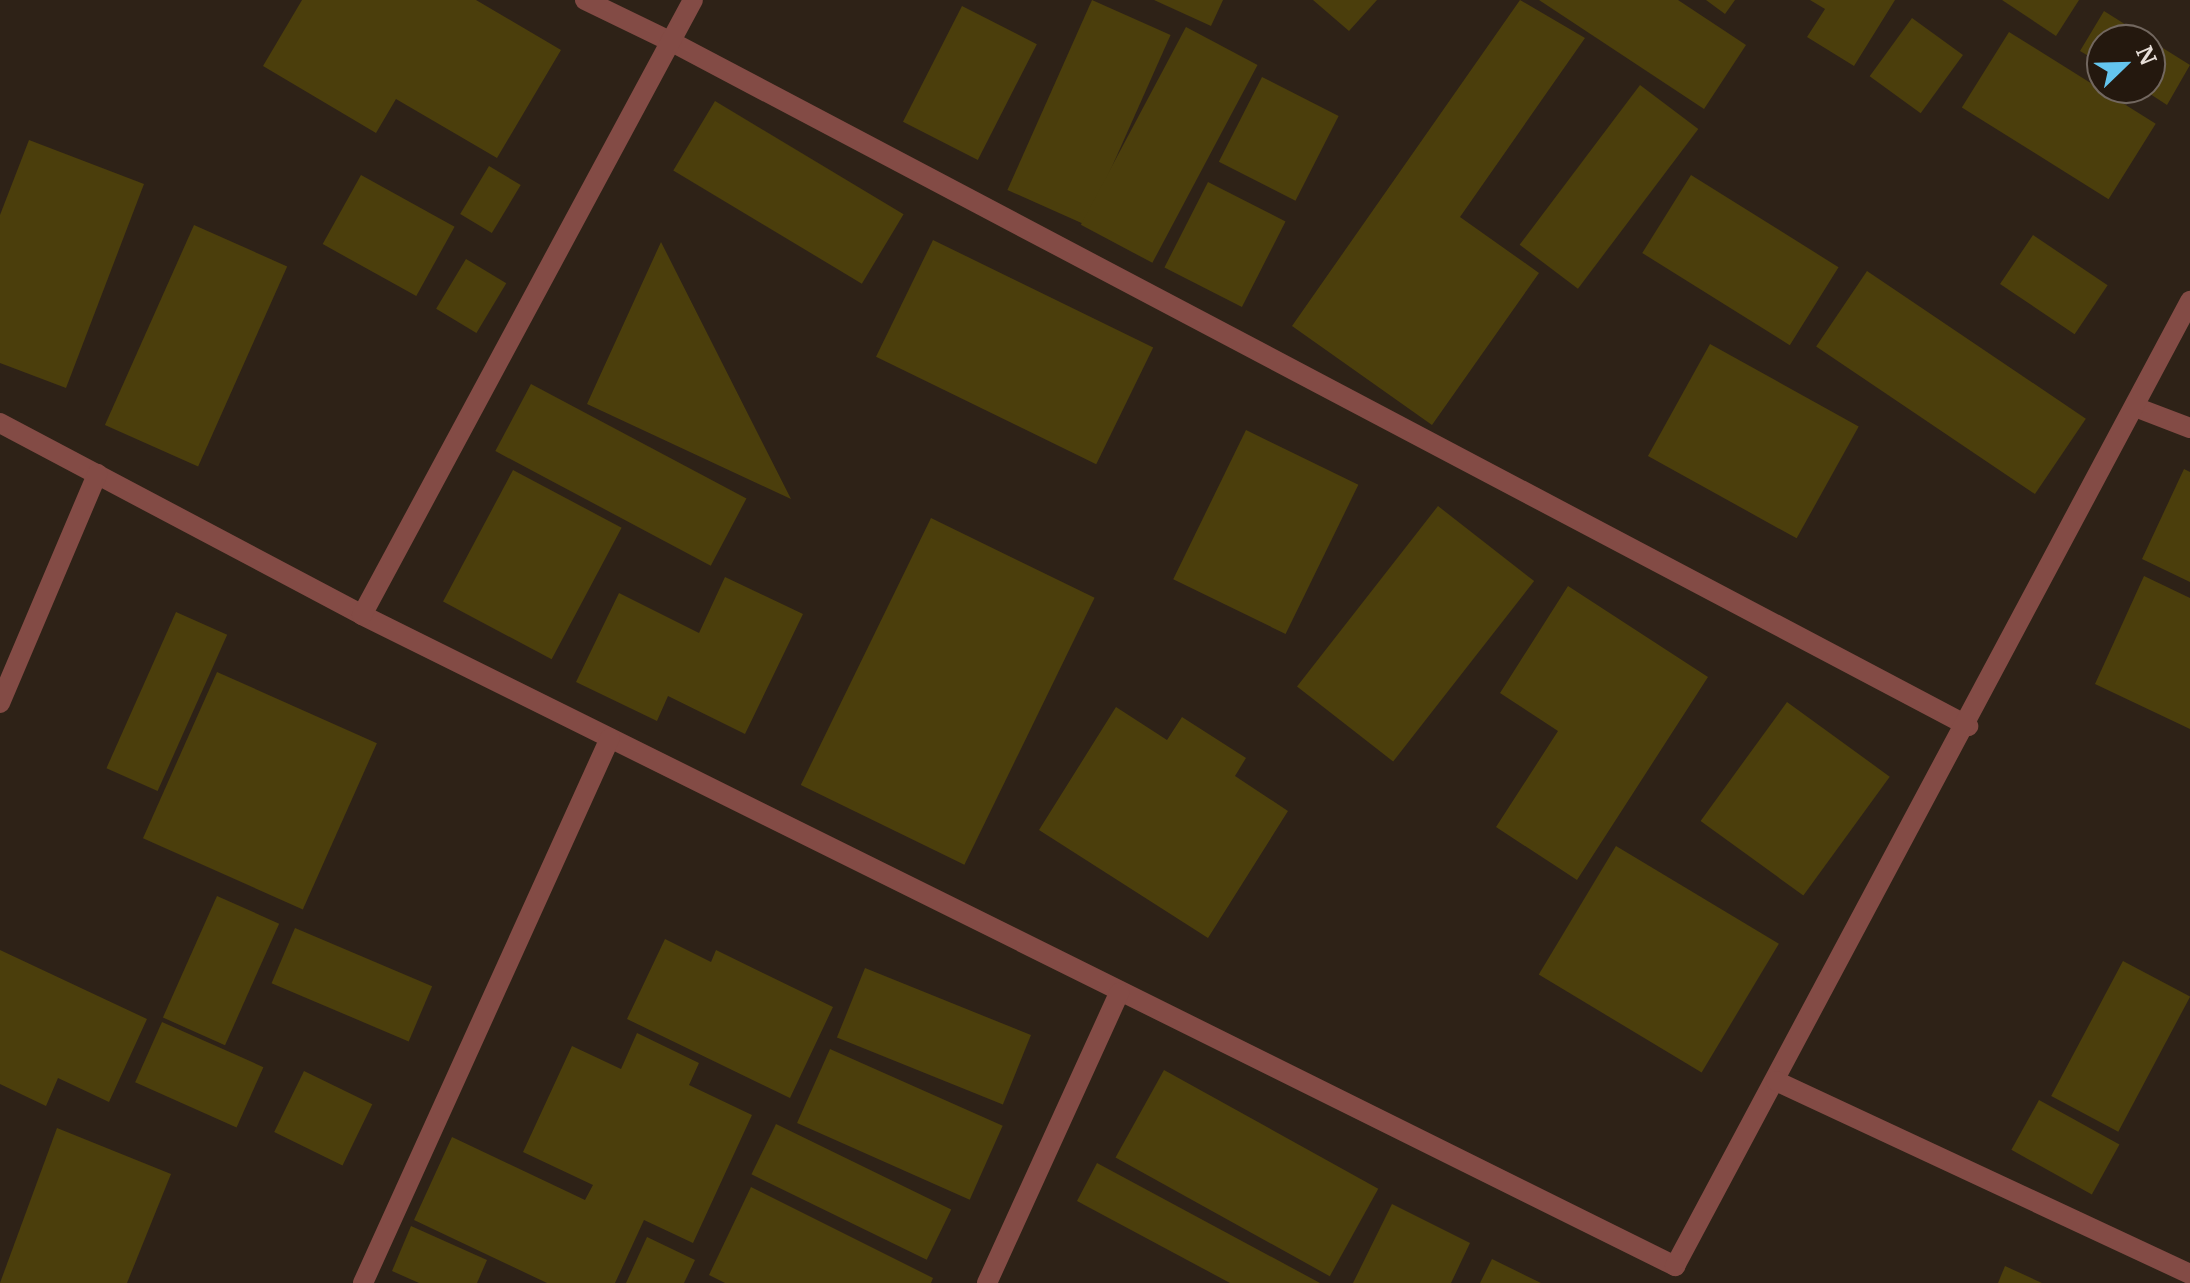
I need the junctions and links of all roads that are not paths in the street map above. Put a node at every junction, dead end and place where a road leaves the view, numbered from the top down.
1 (585, 0) edge
2 (693, 0) edge
3 (670, 41) junction
4 (2190, 301) edge
5 (2135, 407) junction
6 (0, 423) edge
7 (2190, 428) edge
8 (97, 474) junction
9 (362, 615) junction
10 (0, 703) edge
11 (1968, 726) junction
12 (610, 738) junction
13 (1119, 993) junction
14 (1776, 1081) junction
15 (2190, 1274) edge
16 (1670, 1275) edge
17 (363, 1283) edge
18 (987, 1283) edge

1 - 3 street
2 - 3 street
3 - 9 street
3 - 11 street
4 - 5 street
5 - 7 street
5 - 11 street
6 - 8 street
8 - 9 street
8 - 10 street
9 - 12 street
11 - 14 street
12 - 13 street
12 - 17 street
13 - 16 street
13 - 18 street
14 - 15 street
14 - 16 street

